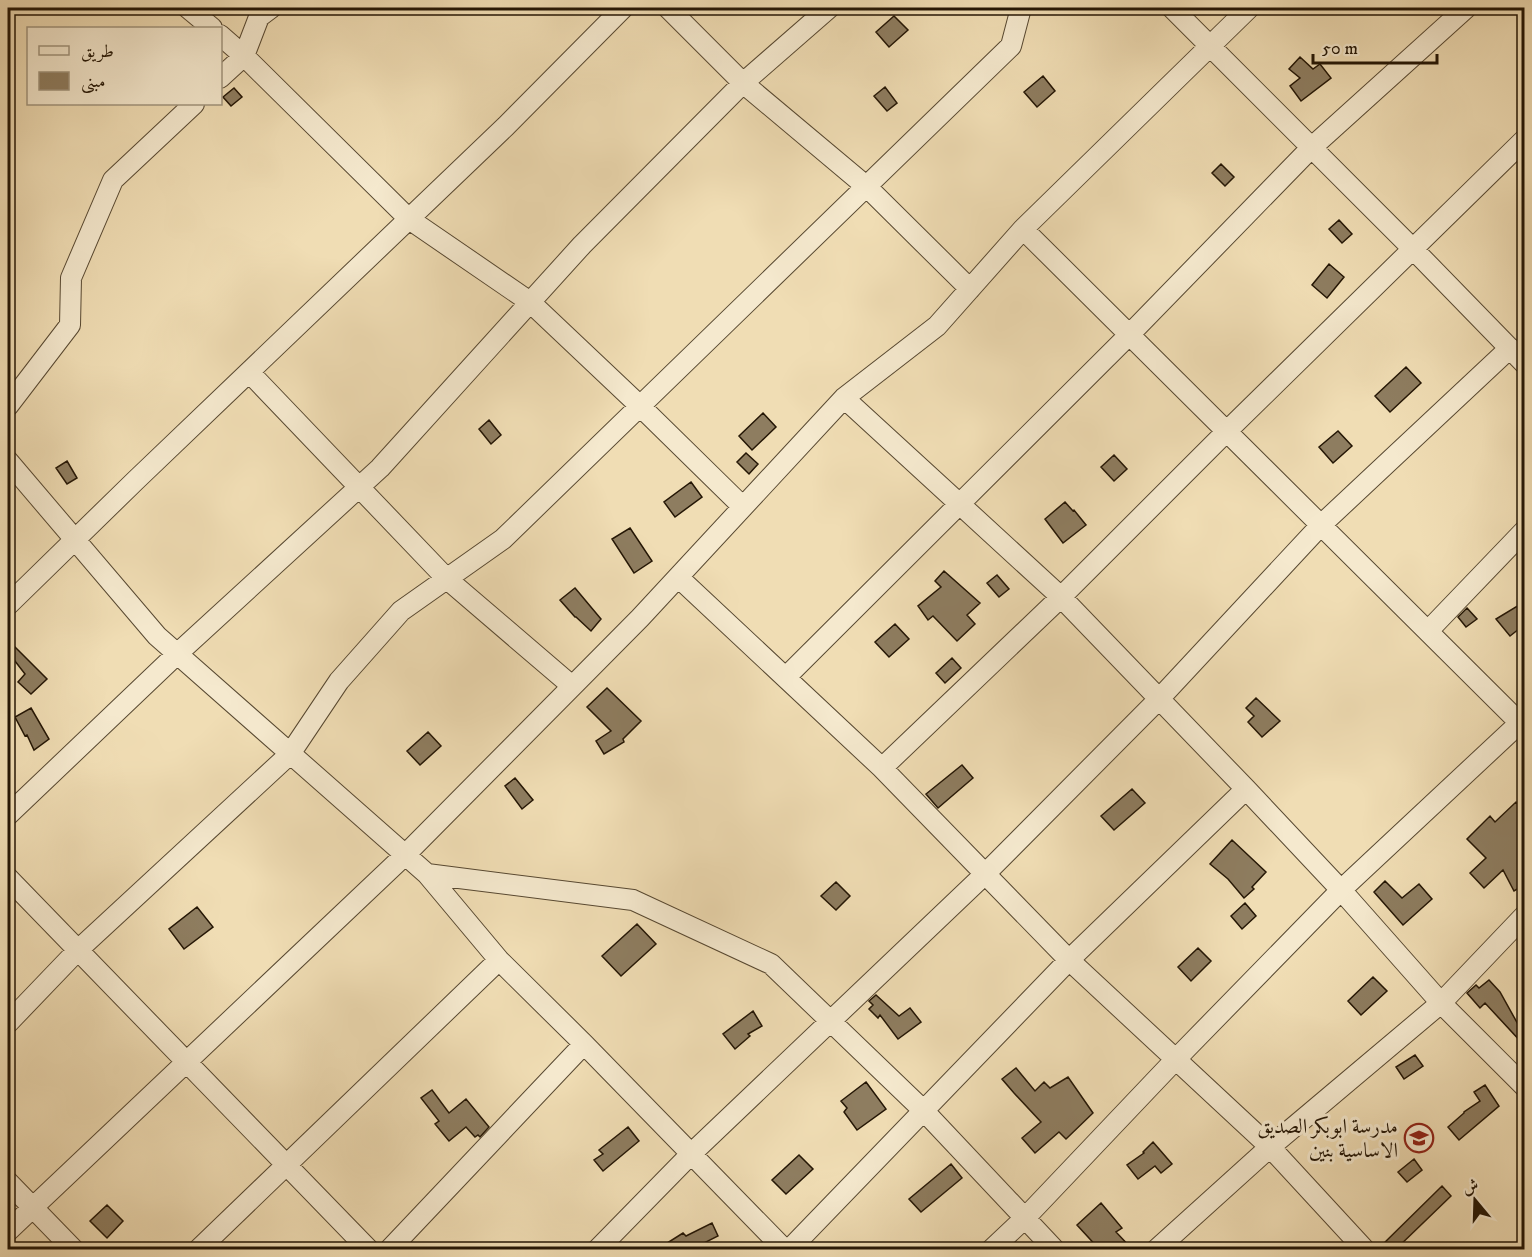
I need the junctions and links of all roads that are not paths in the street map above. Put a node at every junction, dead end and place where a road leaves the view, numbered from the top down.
1 (188, 8) edge
2 (271, 8) edge
3 (623, 8) edge
4 (668, 8) edge
5 (829, 8) edge
6 (1021, 8) edge
7 (1172, 8) edge
8 (1249, 8) edge
9 (1466, 8) edge
10 (211, 27) edge
11 (222, 37) edge
12 (1209, 47) junction
13 (244, 56) junction
14 (222, 76) edge
15 (743, 83) junction
16 (193, 105) edge
17 (1524, 140) edge
18 (1311, 148) junction
19 (867, 186) junction
20 (409, 219) junction
21 (1023, 229) junction
22 (1413, 249) junction
23 (970, 289) junction
24 (530, 302) junction
25 (1129, 335) junction
26 (1510, 348) junction
27 (1524, 363) edge
28 (249, 372) junction
29 (844, 398) junction
30 (8, 406) edge
31 (640, 406) junction
32 (1226, 432) junction
33 (8, 461) edge
34 (359, 487) junction
35 (960, 504) junction
36 (743, 507) junction
37 (1321, 525) junction
38 (1524, 531) edge
39 (75, 540) junction
40 (678, 577) junction
41 (447, 579) junction
42 (1061, 597) junction
43 (8, 605) edge
44 (1428, 631) junction
45 (177, 654) junction
46 (786, 677) junction
47 (572, 686) junction
48 (1159, 699) junction
49 (1523, 723) edge
50 (290, 754) junction
51 (882, 768) junction
52 (1246, 789) junction
53 (8, 815) edge
54 (405, 855) junction
55 (985, 873) junction
56 (427, 874) junction
57 (8, 878) edge
58 (1341, 890) junction
59 (1524, 916) edge
60 (78, 950) junction
61 (499, 960) junction
62 (1070, 960) junction
63 (1441, 1003) junction
64 (831, 1021) junction
65 (8, 1023) edge
66 (584, 1044) junction
67 (1176, 1059) junction
68 (186, 1061) junction
69 (1524, 1086) edge
70 (924, 1111) junction
71 (1270, 1147) junction
72 (692, 1154) junction
73 (286, 1164) junction
74 (8, 1182) edge
75 (33, 1207) junction
76 (1025, 1218) junction
77 (8, 1231) edge
78 (74, 1250) edge
79 (198, 1250) edge
80 (369, 1250) edge
81 (389, 1250) edge
82 (597, 1250) edge
83 (784, 1250) edge
84 (789, 1250) edge
85 (991, 1250) edge
86 (1055, 1250) edge
87 (1156, 1250) edge
88 (1365, 1250) edge

1 - 10 street
2 - 13 street
3 - 20 street
4 - 15 street
5 - 15 street
6 - 19 street
7 - 12 street
8 - 12 street
9 - 18 street
11 - 13 street
12 - 18 street
12 - 21 street
13 - 14 street
13 - 20 street
15 - 19 street
15 - 24 street
16 - 30 street
17 - 22 street
18 - 22 street
18 - 25 street
19 - 23 street
19 - 31 street
20 - 24 street
20 - 28 street
21 - 23 street
21 - 25 street
22 - 26 street
22 - 32 street
23 - 29 street
24 - 31 street
24 - 34 street
25 - 32 street
25 - 35 street
26 - 27 street
26 - 37 street
28 - 34 street
28 - 39 street
29 - 35 street
29 - 36 street
31 - 36 street
31 - 41 street
32 - 37 street
32 - 42 street
33 - 39 street
34 - 41 street
34 - 45 street
35 - 42 street
35 - 46 street
36 - 40 street
37 - 44 street
37 - 48 street
38 - 44 street
39 - 43 street
39 - 45 street
40 - 46 street
40 - 47 street
41 - 47 street
41 - 50 street
42 - 48 street
42 - 51 street
44 - 49 street
45 - 50 street
45 - 53 street
46 - 51 street
47 - 54 street
48 - 52 street
48 - 55 street
49 - 58 street
50 - 54 street
50 - 60 street
51 - 55 street
52 - 58 street
52 - 62 street
54 - 56 street
54 - 68 street
55 - 62 street
55 - 64 street
56 - 61 street
56 - 64 street
57 - 60 street
58 - 63 street
58 - 67 street
59 - 63 street
60 - 65 street
60 - 68 street
61 - 66 street
61 - 73 street
62 - 67 street
62 - 70 street
63 - 69 street
63 - 71 street
64 - 70 street
64 - 72 street
66 - 72 street
66 - 81 street
67 - 71 street
67 - 76 street
68 - 73 street
68 - 75 street
70 - 76 street
70 - 84 street
71 - 87 street
71 - 88 street
72 - 82 street
72 - 83 street
73 - 79 street
73 - 80 street
74 - 75 street
75 - 77 street
75 - 78 street
76 - 85 street
76 - 86 street

